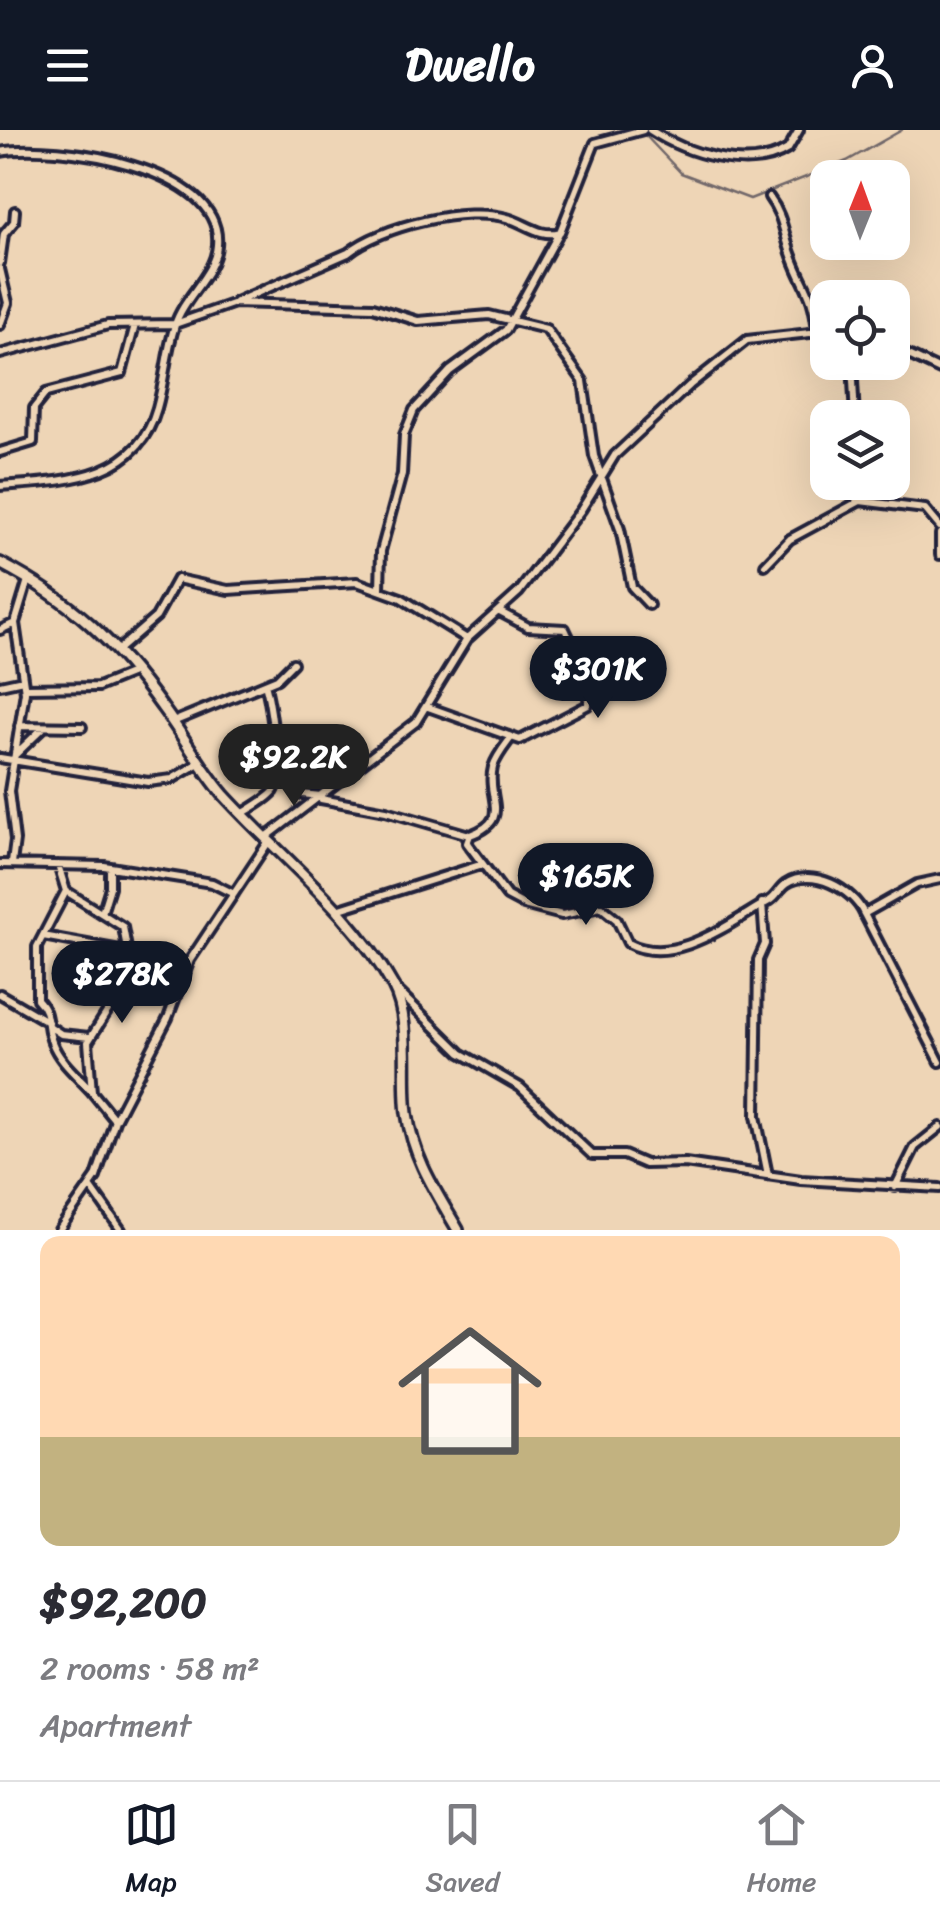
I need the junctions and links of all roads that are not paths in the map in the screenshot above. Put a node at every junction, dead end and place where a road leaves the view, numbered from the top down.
1 (646, 130) edge
2 (799, 130) edge
3 (0, 152) edge
4 (769, 197) dead end
5 (15, 211) dead end
6 (560, 232) junction
7 (0, 266) edge
8 (810, 289) edge
9 (235, 303) junction
10 (512, 322) junction
11 (135, 324) junction
12 (175, 324) junction
13 (0, 325) edge
14 (810, 332) edge
15 (0, 354) edge
16 (910, 356) edge
17 (940, 370) edge
18 (0, 452) edge
19 (603, 476) junction
20 (0, 486) edge
21 (856, 500) edge
22 (856, 503) junction
23 (940, 530) edge
24 (940, 555) edge
25 (0, 563) edge
26 (765, 565) dead end
27 (28, 578) junction
28 (380, 589) junction
29 (648, 605) dead end
30 (498, 610) junction
31 (16, 623) junction
32 (0, 630) edge
33 (467, 638) junction
34 (118, 650) junction
35 (293, 663) dead end
36 (136, 672) junction
37 (24, 684) junction
38 (266, 684) junction
39 (0, 685) edge
40 (428, 707) junction
41 (173, 722) junction
42 (18, 726) junction
43 (82, 727) dead end
44 (43, 728) junction
45 (510, 739) junction
46 (0, 758) edge
47 (14, 758) junction
48 (200, 762) junction
49 (279, 775) junction
50 (322, 798) junction
51 (242, 814) junction
52 (470, 835) junction
53 (267, 840) junction
54 (0, 864) edge
55 (12, 864) junction
56 (483, 864) junction
57 (58, 865) junction
58 (110, 867) junction
59 (940, 879) edge
60 (66, 891) junction
61 (234, 894) junction
62 (762, 903) junction
63 (335, 910) junction
64 (102, 913) junction
65 (864, 914) junction
66 (43, 936) junction
67 (128, 954) junction
68 (190, 960) junction
69 (142, 961) junction
70 (393, 986) junction
71 (0, 994) edge
72 (48, 1024) junction
73 (89, 1037) junction
74 (940, 1062) edge
75 (92, 1092) junction
76 (115, 1120) junction
77 (940, 1127) edge
78 (768, 1174) junction
79 (90, 1186) junction
80 (894, 1188) junction
81 (940, 1188) edge
82 (59, 1230) edge
83 (120, 1230) edge
84 (458, 1230) edge

1 - 2 street
1 - 6 street
3 - 12 street
4 - 8 street
5 - 7 street
6 - 9 street
6 - 10 street
7 - 13 street
9 - 10 street
9 - 12 street
10 - 19 street
10 - 28 street
11 - 12 street
11 - 15 street
11 - 18 street
12 - 20 street
14 - 19 street
16 - 17 street
19 - 29 street
19 - 30 street
21 - 22 street
22 - 23 street
22 - 26 street
23 - 24 street
25 - 27 street
27 - 31 street
27 - 34 street
28 - 33 street
28 - 34 street
30 - 33 street
30 - 45 street
31 - 32 street
31 - 37 street
33 - 40 street
34 - 36 street
35 - 38 street
36 - 37 street
36 - 41 street
37 - 39 street
37 - 42 street
38 - 41 street
38 - 49 street
40 - 45 street
40 - 50 street
41 - 48 street
42 - 44 street
42 - 47 street
43 - 44 street
44 - 47 street
45 - 52 street
46 - 47 street
47 - 48 street
47 - 55 street
48 - 51 street
49 - 50 street
49 - 51 street
50 - 52 street
50 - 53 street
51 - 53 street
52 - 56 street
53 - 61 street
53 - 63 street
54 - 55 street
55 - 57 street
56 - 62 street
56 - 63 street
57 - 58 street
57 - 60 street
58 - 61 street
58 - 64 street
59 - 65 street
60 - 64 street
60 - 66 street
61 - 68 street
62 - 65 street
62 - 78 street
63 - 70 street
64 - 67 street
65 - 74 street
66 - 67 street
66 - 72 street
67 - 69 street
68 - 69 street
68 - 76 street
69 - 73 street
70 - 78 street
70 - 84 street
71 - 72 street
72 - 73 street
72 - 75 street
73 - 75 street
75 - 76 street
76 - 79 street
77 - 80 street
78 - 80 street
79 - 82 street
79 - 83 street
80 - 81 street

